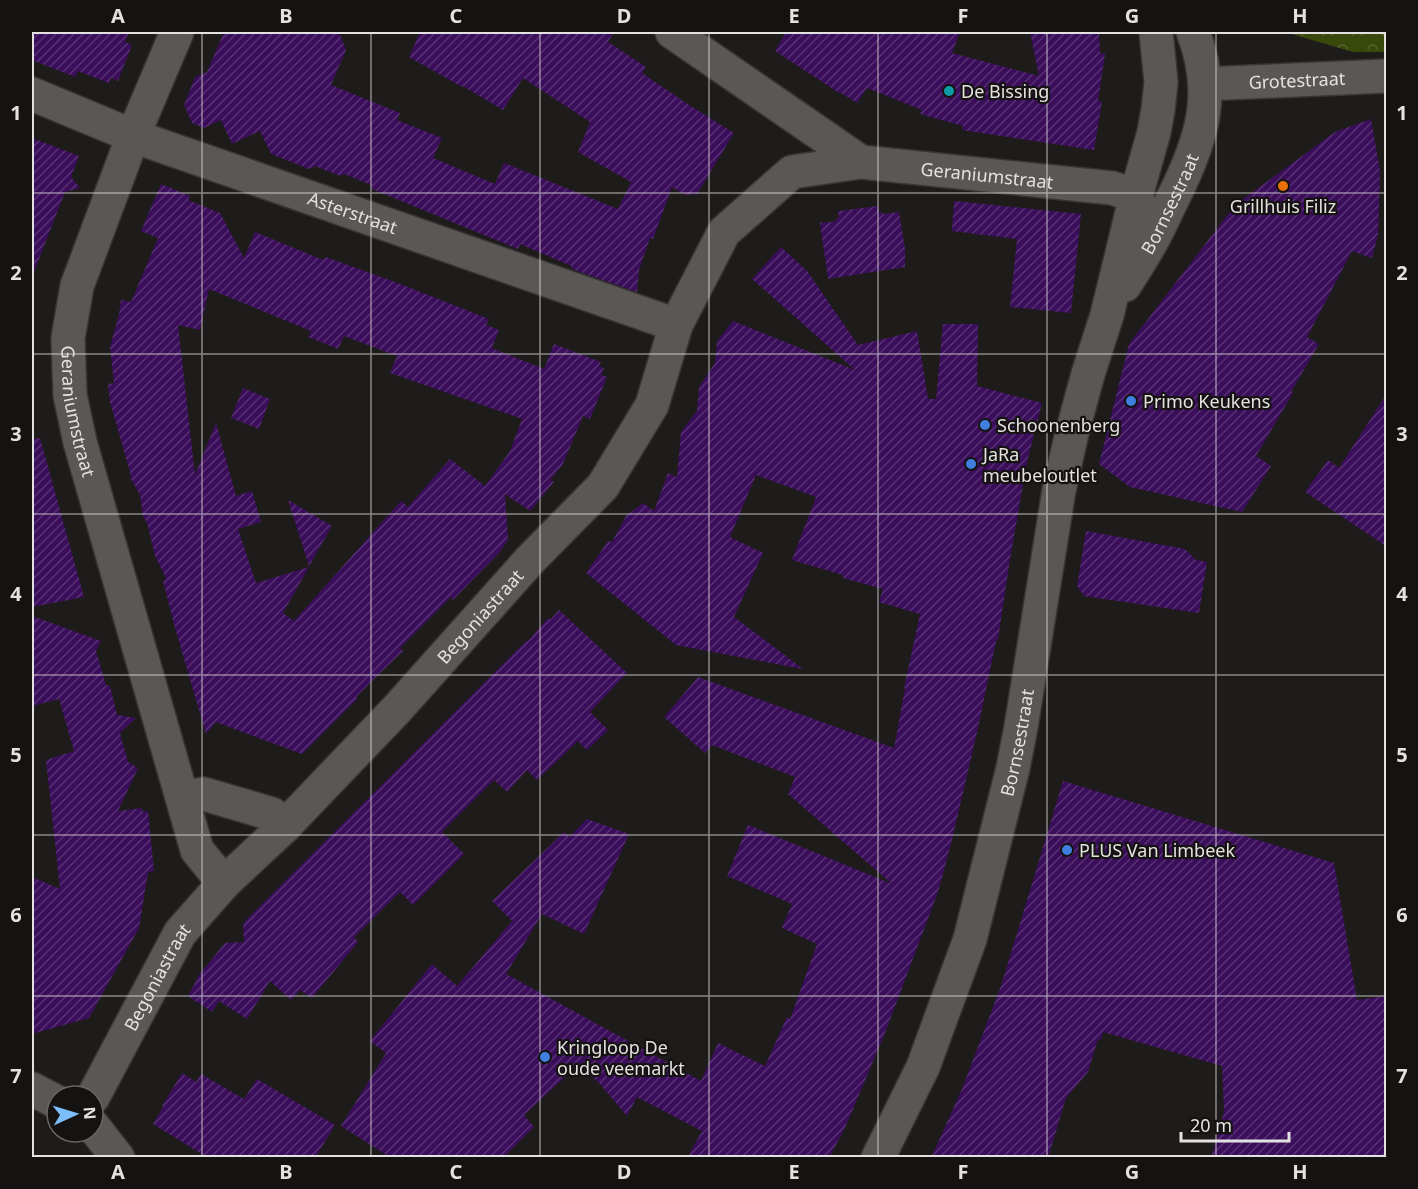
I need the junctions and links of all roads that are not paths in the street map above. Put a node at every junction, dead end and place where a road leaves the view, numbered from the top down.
1 (177, 32) edge
2 (672, 32) edge
3 (1156, 32) edge
4 (1193, 32) edge
5 (1386, 76) edge
6 (1161, 82) junction
7 (1205, 84) junction
8 (32, 94) edge
9 (804, 122) junction
10 (134, 135) junction
11 (861, 162) junction
12 (792, 172) junction
13 (1136, 196) junction
14 (1154, 237) junction
15 (1107, 315) junction
16 (676, 325) junction
17 (183, 797) junction
18 (285, 826) junction
19 (224, 883) junction
20 (100, 1084) edge
21 (105, 1141) edge
22 (118, 1158) edge
23 (878, 1158) edge

1 - 10 street, Geraniumstraat
2 - 9 street, Geraniumstraat
3 - 6 street, Bornsestraat
4 - 7 street, Bornsestraat
5 - 7 street, Grotestraat
6 - 7 street, Grotestraat
6 - 13 street, Bornsestraat
7 - 14 street, Bornsestraat
8 - 10 street, Asterstraat
9 - 11 street, Geraniumstraat
9 - 12 street
10 - 16 street, Asterstraat
10 - 17 street, Geraniumstraat
11 - 12 street
11 - 13 street, Geraniumstraat
12 - 16 street, Begoniastraat
13 - 14 street
13 - 15 street, Bornsestraat
14 - 15 street, Bornsestraat
15 - 23 street, Bornsestraat
16 - 18 street, Begoniastraat
17 - 18 street
17 - 19 street, Geraniumstraat
18 - 19 street, Begoniastraat
19 - 20 street, Begoniastraat
21 - 22 street

